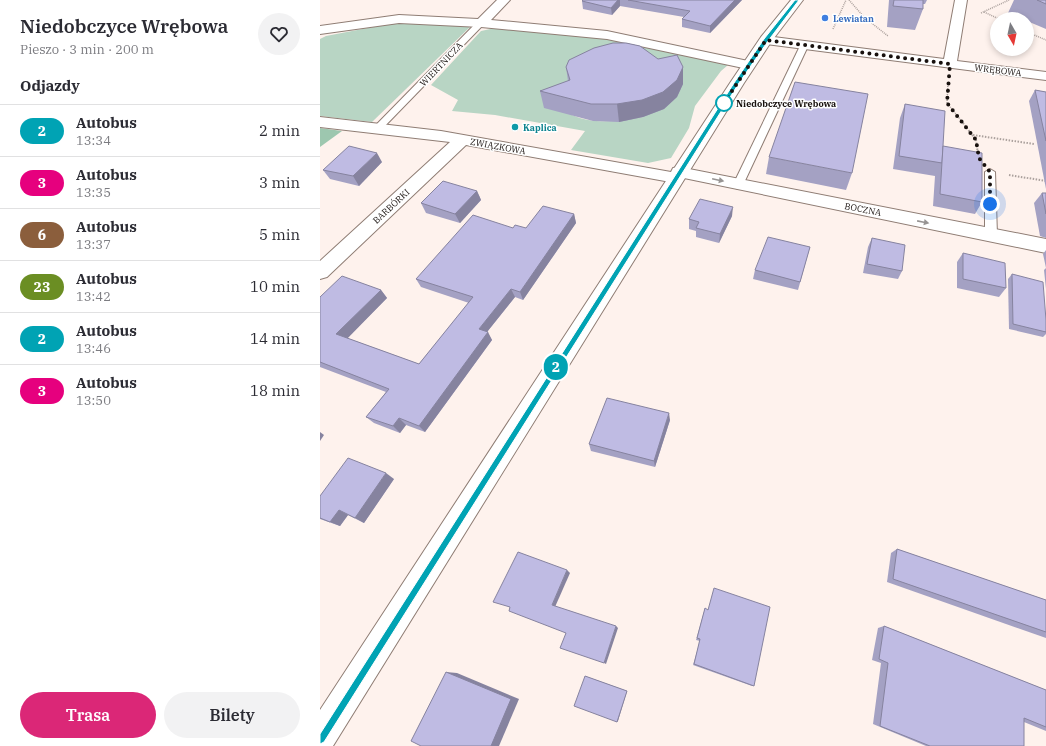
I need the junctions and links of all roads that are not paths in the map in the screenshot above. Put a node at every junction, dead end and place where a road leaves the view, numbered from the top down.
1 (504, 0) edge
2 (797, 0) edge
3 (962, 0) edge
4 (481, 23) junction
5 (320, 30) edge
6 (766, 40) junction
7 (804, 46) junction
8 (950, 64) junction
9 (748, 65) junction
10 (1046, 76) edge
11 (320, 122) edge
12 (378, 128) junction
13 (462, 140) junction
14 (990, 172) road end
15 (678, 175) junction
16 (738, 185) junction
17 (991, 235) junction
18 (1046, 246) edge
19 (320, 272) edge
20 (320, 738) edge

1 - 4 street, WIERTNICZA
2 - 6 street
3 - 8 street
4 - 5 street
4 - 9 street
4 - 12 lane, WIERTNICZA
6 - 7 street, WRĘBOWA
6 - 9 street
7 - 8 street, WRĘBOWA
7 - 16 lane
8 - 10 street, WRĘBOWA
9 - 15 street
11 - 12 street, ZWIĄZKOWA
12 - 13 street, ZWIĄZKOWA
13 - 15 street, ZWIĄZKOWA
13 - 19 street, BARBÓRKI
14 - 17 lane
15 -> 16 street, BOCZNA
15 - 20 street
16 -> 17 street, BOCZNA
17 - 18 street, BOCZNA

